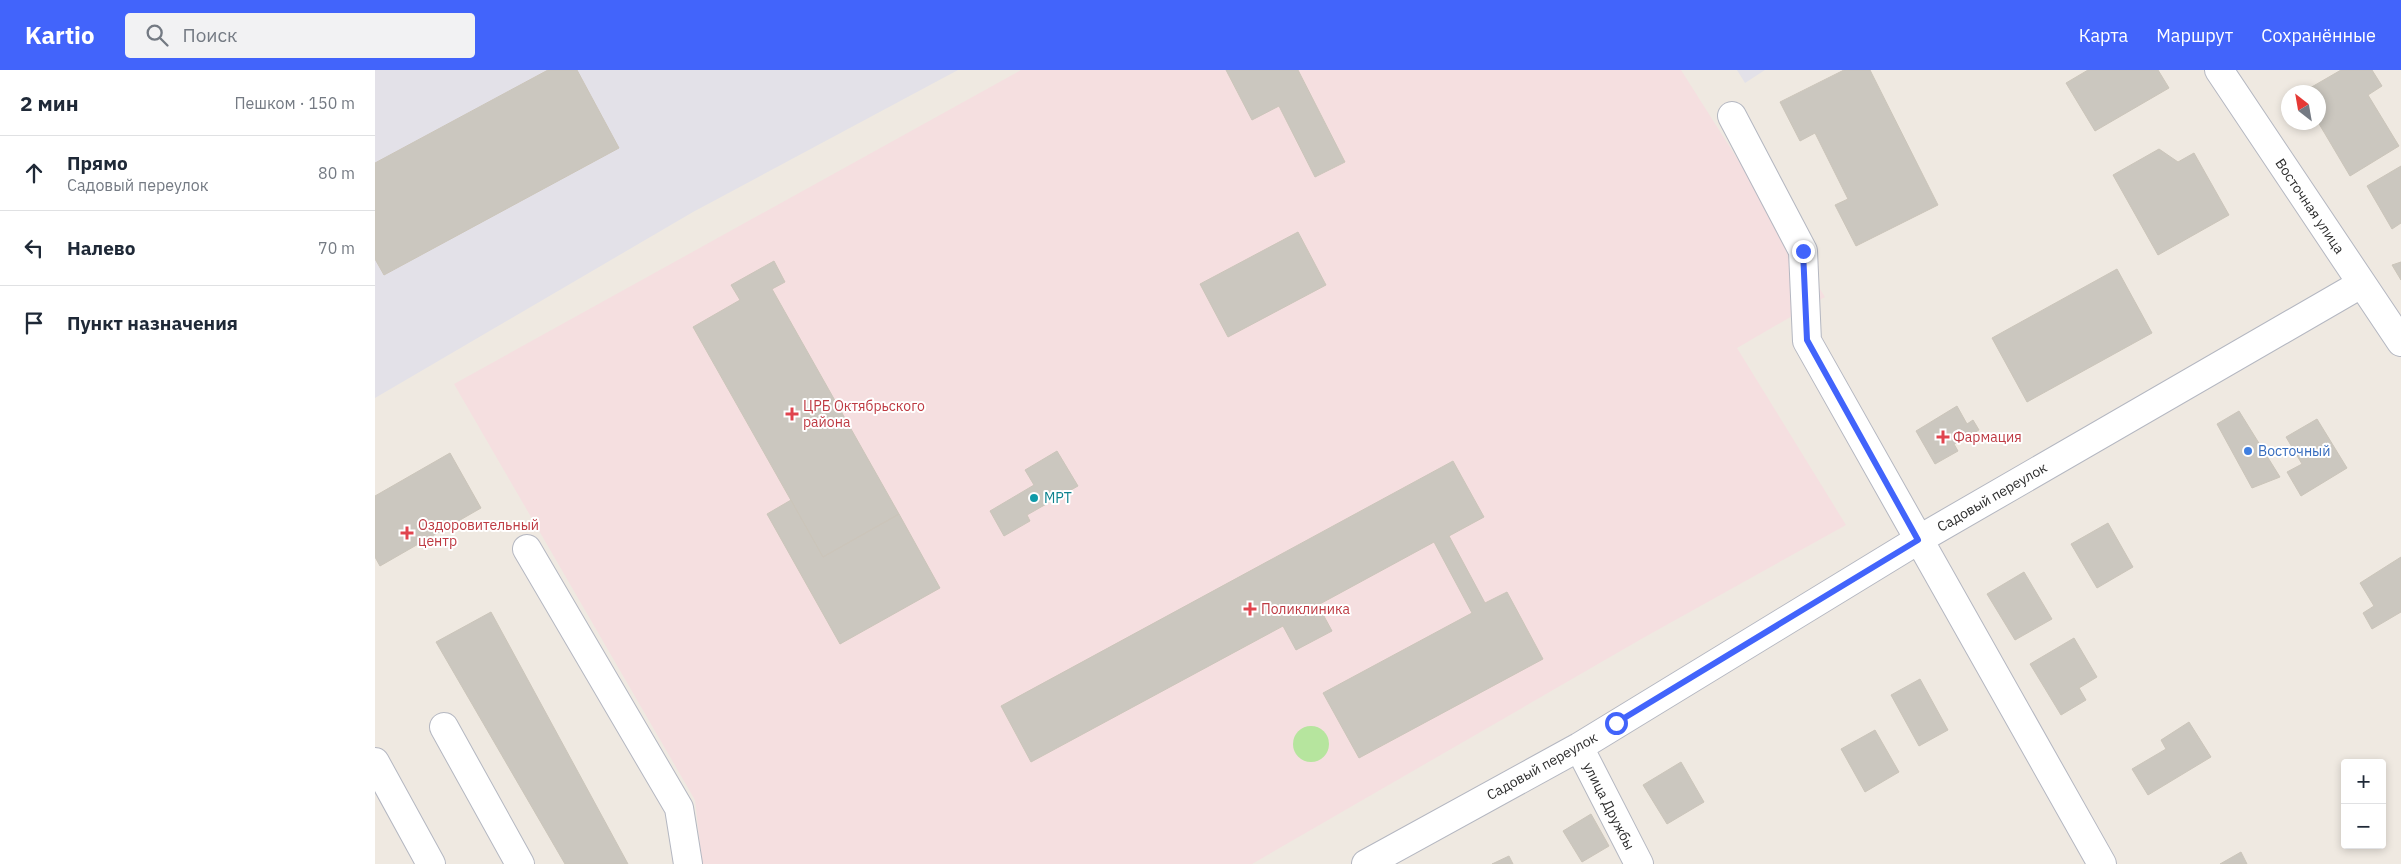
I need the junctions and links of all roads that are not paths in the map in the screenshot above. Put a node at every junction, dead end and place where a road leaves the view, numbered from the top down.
1 (2219, 70) edge
2 (1731, 116) dead end
3 (2361, 284) junction
4 (2397, 326) edge
5 (1918, 540) junction
6 (527, 549) dead end
7 (444, 727) dead end
8 (1579, 747) junction
9 (375, 762) edge
10 (431, 864) edge
11 (520, 864) edge
12 (689, 864) edge
13 (1366, 864) edge
14 (1639, 864) edge
15 (2102, 864) edge

1 - 3 street, Восточная улица
2 - 5 street
3 - 4 street, Восточная улица
3 - 5 street, Садовый переулок
5 - 8 street, Садовый переулок
5 - 15 street
6 - 12 street
7 - 11 street
8 - 13 street, Садовый переулок
8 - 14 street, улица Дружбы
9 - 10 street

